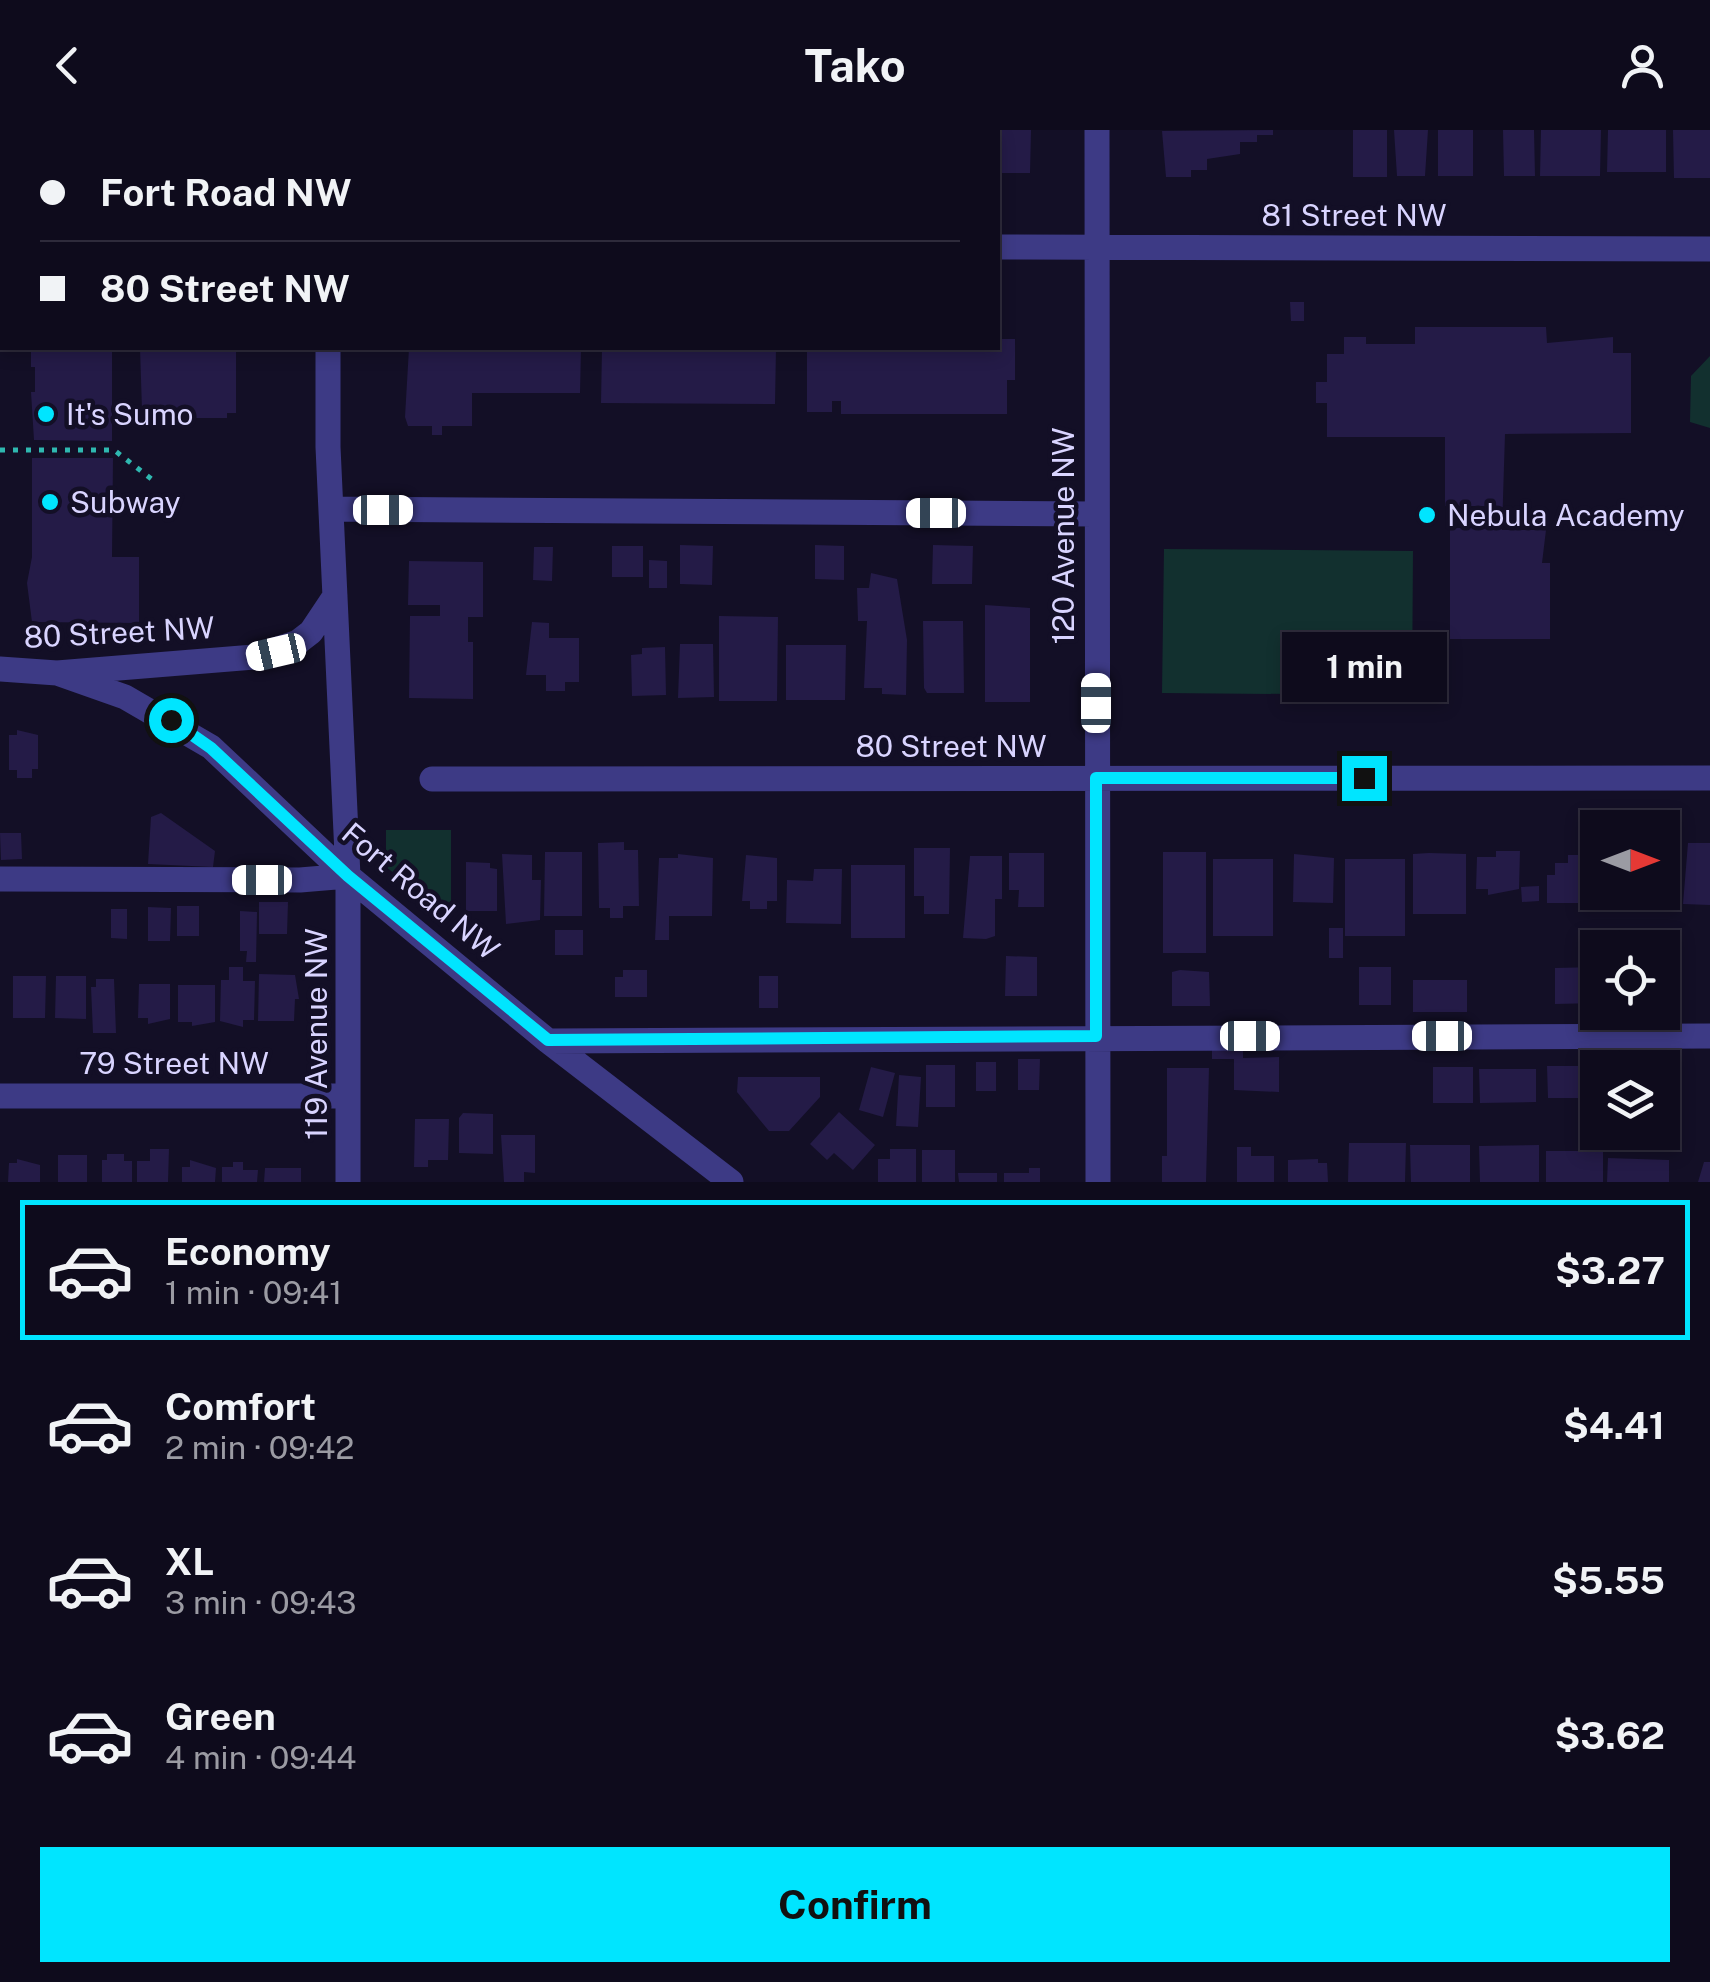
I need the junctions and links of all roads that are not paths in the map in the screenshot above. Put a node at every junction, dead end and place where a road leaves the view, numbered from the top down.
1 (1097, 130) edge
2 (1000, 246) edge
3 (1096, 246) junction
4 (1710, 249) edge
5 (328, 350) edge
6 (331, 509) junction
7 (1095, 514) junction
8 (335, 596) junction
9 (0, 669) edge
10 (57, 673) junction
11 (1096, 778) junction
12 (1710, 778) edge
13 (432, 779) dead end
14 (348, 876) junction
15 (0, 879) edge
16 (1096, 1036) junction
17 (1710, 1036) edge
18 (548, 1040) junction
19 (0, 1096) edge
20 (348, 1096) junction
21 (348, 1182) edge
22 (731, 1182) edge
23 (1098, 1182) edge

1 - 3 street, 120 Avenue NW
2 - 3 street, 81 Street NW
3 - 4 street, 81 Street NW
3 - 7 street, 120 Avenue NW
5 - 6 street, 119 Avenue NW
6 - 7 street
6 - 8 street, 119 Avenue NW
7 - 11 street, 120 Avenue NW
8 - 10 street, 80 Street NW
8 - 14 street, 119 Avenue NW
9 - 10 street, 80 Street NW
10 - 14 street, Fort Road NW
11 - 12 street, 80 Street NW
11 - 13 street, 80 Street NW
11 - 16 street, 120 Avenue NW
14 - 15 street
14 - 18 street, Fort Road NW
14 - 20 street, 119 Avenue NW
16 - 17 street
16 - 18 street
16 - 23 street, 120 Avenue NW
18 - 22 street, Fort Road NW
19 - 20 street, 79 Street NW
20 - 21 street, 119 Avenue NW

